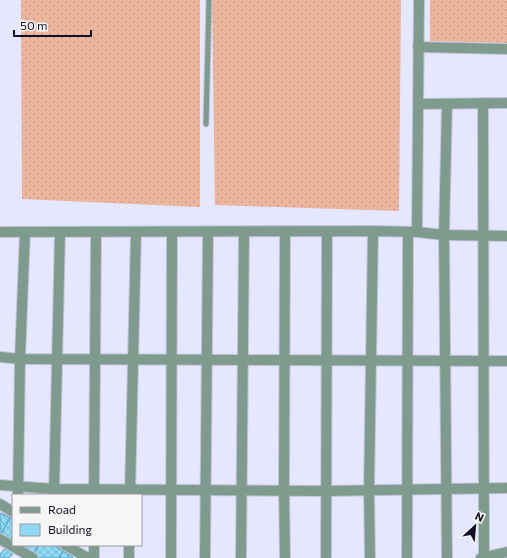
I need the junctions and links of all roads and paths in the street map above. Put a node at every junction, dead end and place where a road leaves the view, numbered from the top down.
1 (210, 0) edge
2 (418, 0) edge
3 (418, 47) junction
4 (507, 49) edge
5 (483, 103) junction
6 (507, 103) edge
7 (418, 104) junction
8 (447, 104) junction
9 (206, 124) dead end
10 (373, 231) junction
11 (0, 232) edge
12 (25, 232) junction
13 (60, 232) junction
14 (96, 232) junction
15 (136, 232) junction
16 (172, 232) junction
17 (208, 232) junction
18 (244, 232) junction
19 (286, 232) junction
20 (327, 232) junction
21 (413, 232) junction
22 (444, 235) junction
23 (484, 236) junction
24 (507, 236) edge
25 (0, 357) edge
26 (20, 359) junction
27 (56, 359) junction
28 (95, 359) junction
29 (132, 360) junction
30 (171, 360) junction
31 (206, 360) junction
32 (242, 360) junction
33 (285, 360) junction
34 (326, 360) junction
35 (371, 360) junction
36 (407, 360) junction
37 (445, 361) junction
38 (484, 361) junction
39 (507, 361) edge
40 (0, 485) edge
41 (484, 488) junction
42 (507, 488) edge
43 (171, 489) junction
44 (407, 489) junction
45 (446, 489) junction
46 (205, 490) junction
47 (242, 490) junction
48 (284, 490) junction
49 (369, 490) junction
50 (18, 491) edge
51 (326, 491) junction
52 (54, 492) edge
53 (94, 492) edge
54 (130, 492) edge
55 (0, 504) edge
56 (12, 511) edge
57 (0, 538) edge
58 (12, 545) edge
59 (13, 546) edge
60 (67, 546) edge
61 (94, 546) edge
62 (129, 546) edge
63 (507, 552) edge
64 (33, 558) edge
65 (88, 558) edge
66 (94, 558) edge
67 (129, 558) edge
68 (171, 558) edge
69 (205, 558) edge
70 (241, 558) edge
71 (285, 558) edge
72 (326, 558) edge
73 (370, 558) edge
74 (407, 558) edge
75 (447, 558) edge
76 (482, 558) edge

1 - 9 lane
2 - 3 street
3 - 4 street
3 - 7 street
5 - 6 street
5 - 8 street
5 - 23 street
7 - 8 street
7 - 21 street
8 - 22 street
10 - 20 street
10 - 21 street
10 - 35 street
11 - 12 street
12 - 13 street
12 - 26 street
13 - 14 street
13 - 27 street
14 - 15 street
14 - 28 street
15 - 16 street
15 - 29 street
16 - 17 street
16 - 30 street
17 - 18 street
17 - 31 street
18 - 19 street
18 - 32 street
19 - 20 street
19 - 33 street
20 - 34 street
21 - 22 street
21 - 36 street
22 - 23 street
22 - 37 street
23 - 24 street
23 - 38 street
25 - 26 street
26 - 27 street
26 - 50 street
27 - 28 street
27 - 52 street
28 - 29 street
28 - 53 street
29 - 30 street
29 - 54 street
30 - 31 street
30 - 43 street
31 - 32 street
31 - 46 street
32 - 33 street
32 - 47 street
33 - 34 street
33 - 48 street
34 - 35 street
34 - 51 street
35 - 36 street
35 - 49 street
36 - 37 street
36 - 44 street
37 - 38 street
37 - 45 street
38 - 39 street
38 - 41 street
40 - 50 street
41 - 42 street
41 - 45 street
41 - 76 street
43 - 46 street
43 - 54 street
43 - 68 street
44 - 45 street
44 - 49 street
44 - 74 street
45 - 75 street
46 - 47 street
46 - 69 street
47 - 48 street
47 - 70 street
48 - 51 street
48 - 71 street
49 - 51 street
49 - 73 street
50 - 52 street
51 - 72 street
52 - 53 street
53 - 54 street
55 - 56 street
57 - 58 street
59 - 64 street
60 - 65 street
61 - 66 street
62 - 67 street
63 - 76 street

